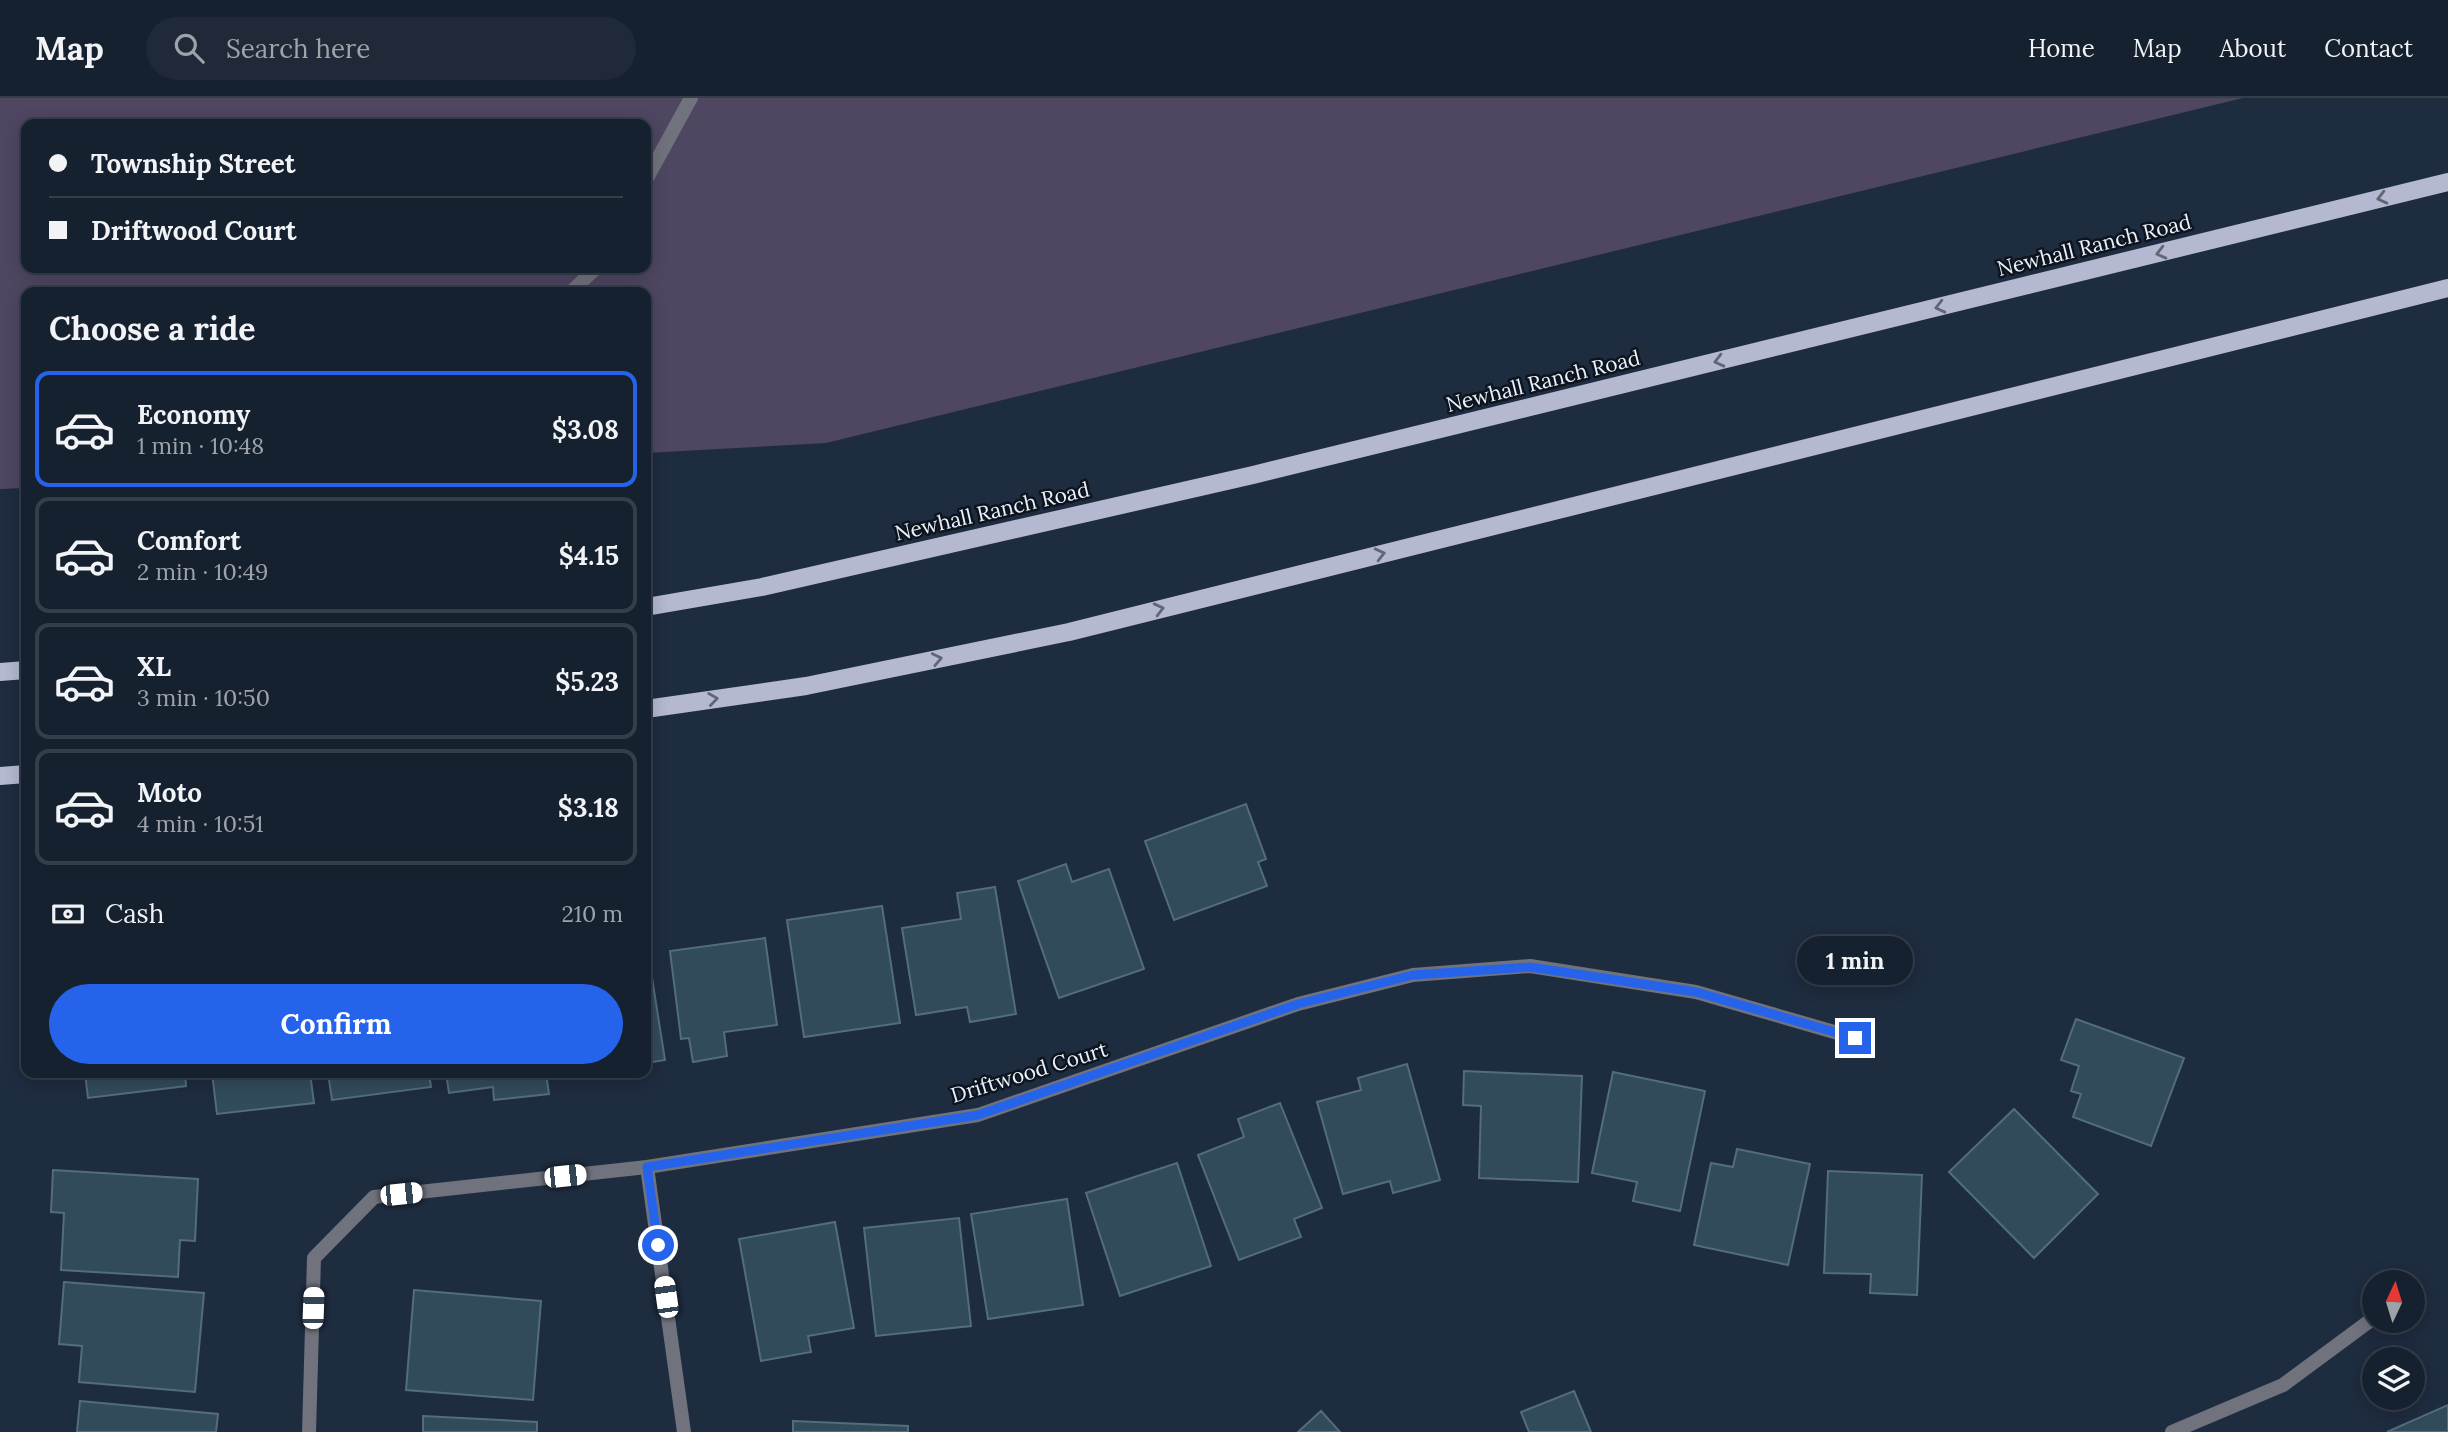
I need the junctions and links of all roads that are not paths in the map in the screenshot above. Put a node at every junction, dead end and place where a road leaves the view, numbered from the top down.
1 (691, 98) edge
2 (651, 171) edge
3 (2448, 182) edge
4 (591, 273) edge
5 (576, 287) edge
6 (2448, 288) edge
7 (651, 606) edge
8 (21, 670) edge
9 (0, 672) edge
10 (651, 708) edge
11 (21, 774) edge
12 (0, 776) edge
13 (1855, 1038) dead end
14 (647, 1167) junction
15 (2362, 1327) edge
16 (309, 1432) edge
17 (684, 1432) edge
18 (2172, 1432) edge

1 - 2 street
3 -> 7 main road, Newhall Ranch Road
4 - 5 street
10 -> 6 main road
8 - 9 main road
11 - 12 main road
13 - 14 street, Driftwood Court
14 - 16 street, Driftwood Court
14 - 17 street
15 - 18 street

